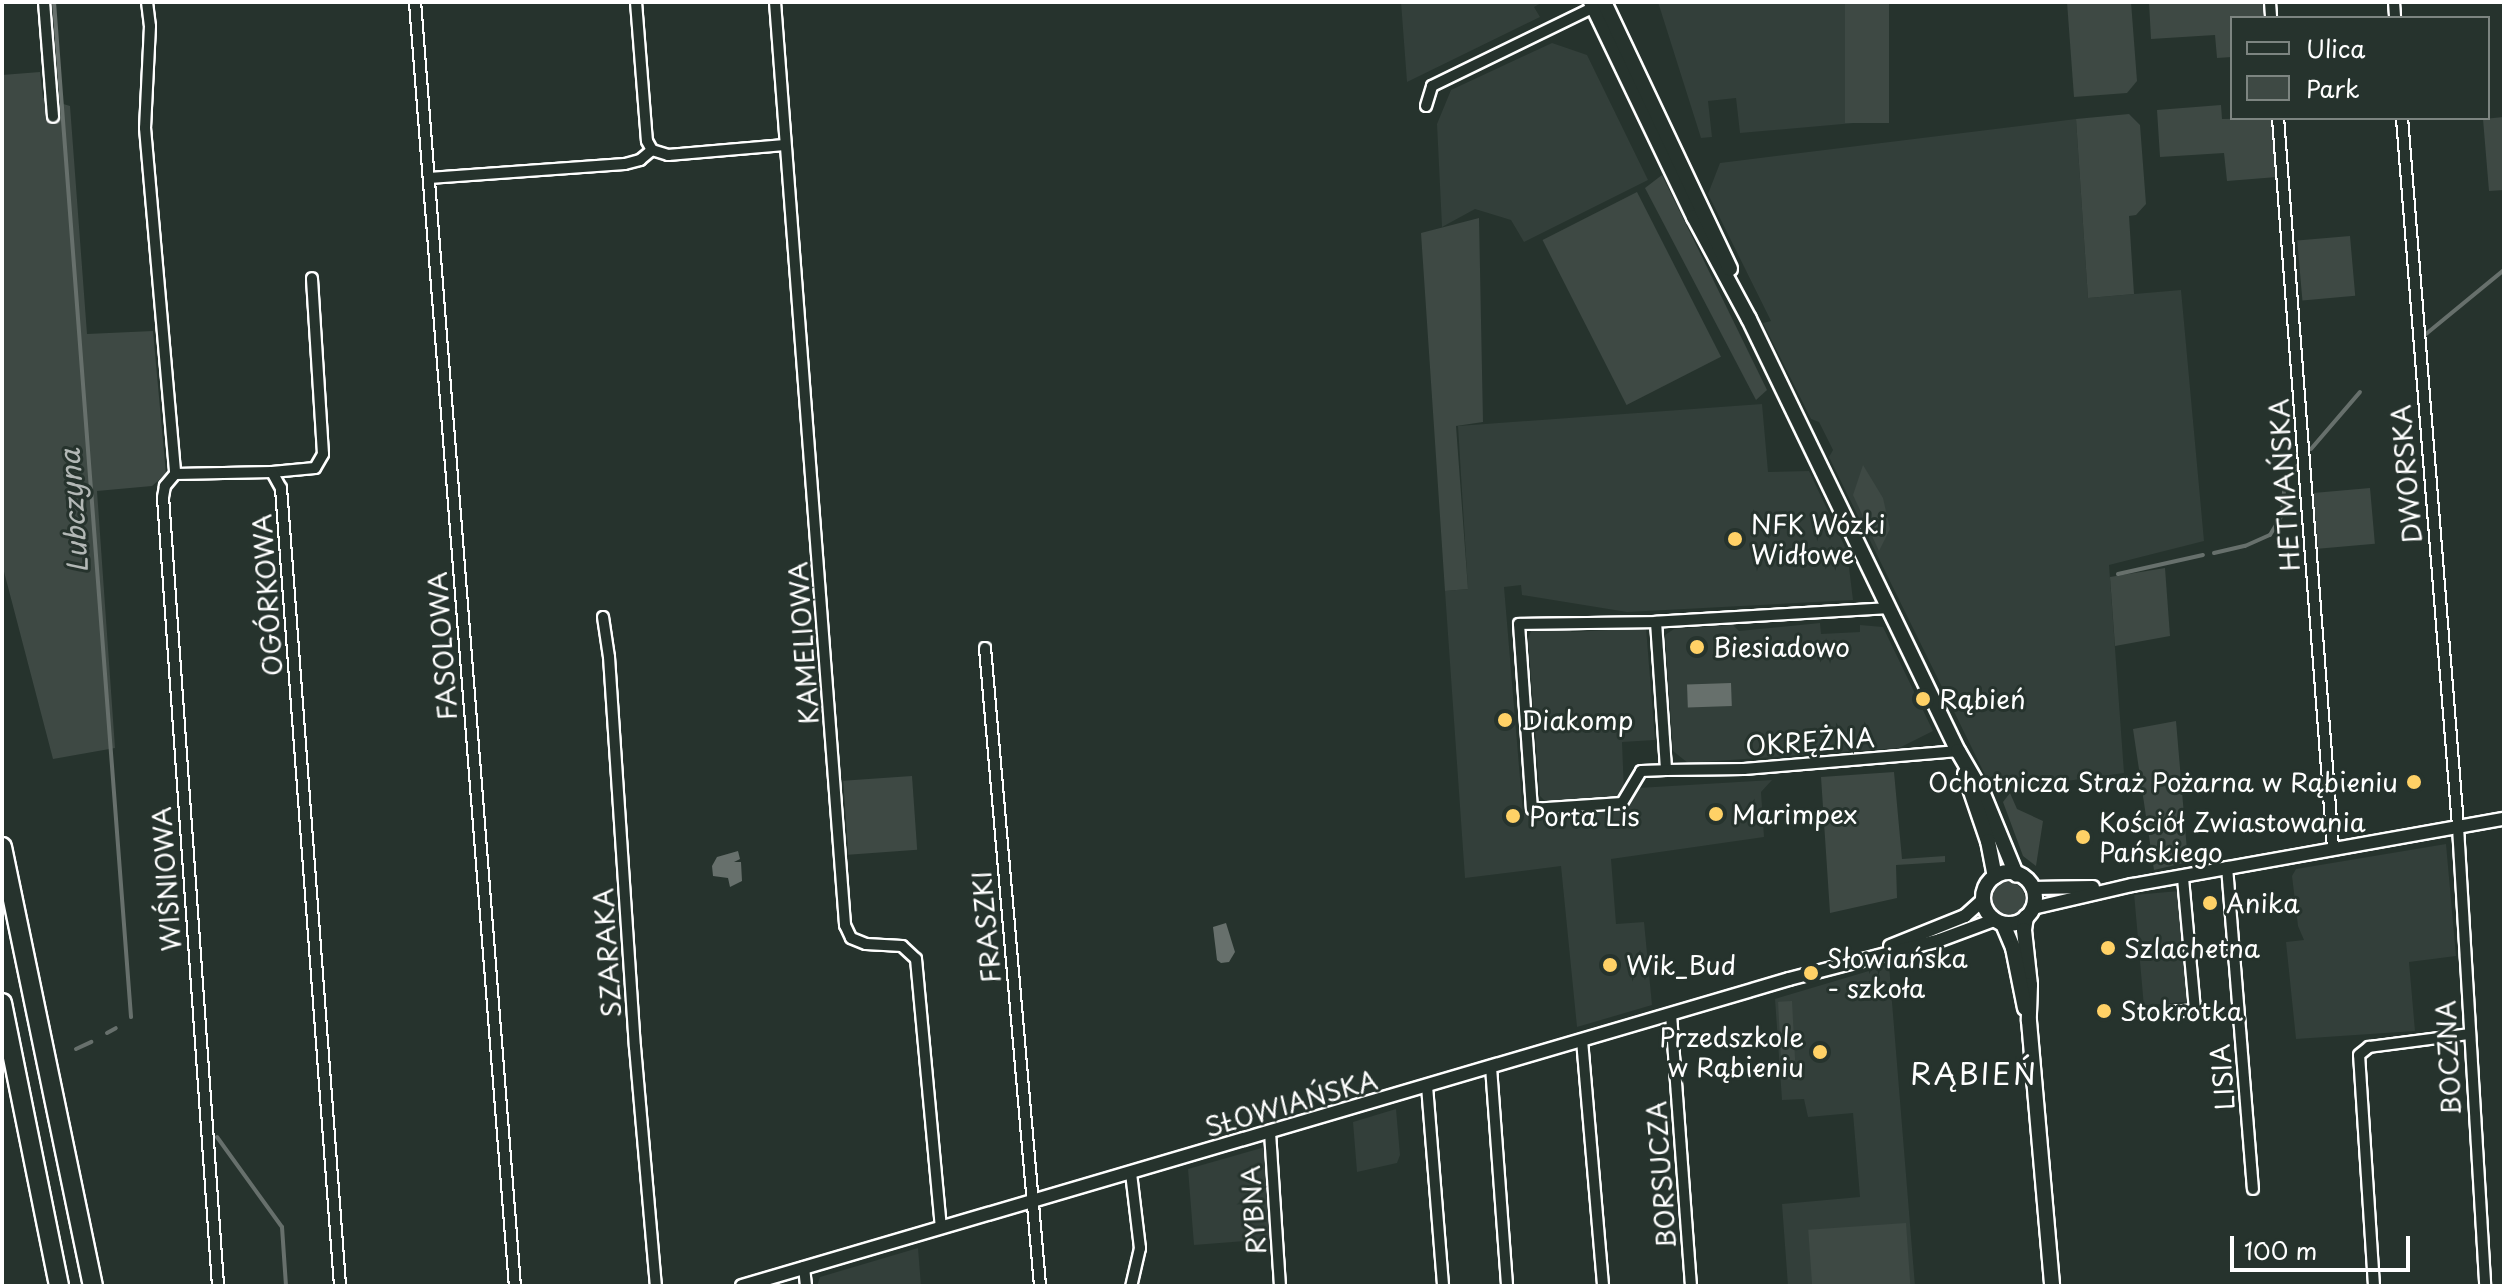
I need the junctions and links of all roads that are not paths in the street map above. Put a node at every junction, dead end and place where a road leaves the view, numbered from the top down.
1 (44, 2) edge
2 (147, 2) edge
3 (415, 2) edge
4 (636, 2) edge
5 (775, 2) edge
6 (1598, 4) edge
7 (1426, 106) dead end
8 (53, 117) dead end
9 (2278, 120) edge
10 (2402, 120) edge
11 (785, 145) junction
12 (652, 150) junction
13 (429, 178) junction
14 (312, 278) dead end
15 (272, 472) junction
16 (175, 474) junction
17 (1889, 608) junction
18 (603, 617) dead end
19 (1656, 622) junction
20 (985, 648) dead end
21 (1958, 751) junction
22 (1666, 770) junction
23 (2504, 819) edge
24 (2458, 827) junction
25 (2, 847) edge
26 (2333, 848) junction
27 (2227, 867) junction
28 (2016, 874) junction
29 (1995, 876) junction
30 (2183, 877) junction
31 (2132, 885) junction
32 (2032, 888) junction
33 (1983, 900) junction
34 (2030, 912) junction
35 (1999, 922) junction
36 (1852, 961) junction
37 (2, 1003) edge
38 (2169, 1012) dead end
39 (1671, 1014) junction
40 (2029, 1021) junction
41 (2469, 1034) junction
42 (1582, 1040) junction
43 (1491, 1067) junction
44 (1427, 1086) junction
45 (1270, 1132) junction
46 (1131, 1173) junction
47 (2253, 1189) dead end
48 (1033, 1201) junction
49 (941, 1228) junction
50 (804, 1267) junction
51 (59, 1286) edge
52 (93, 1286) edge
53 (218, 1286) edge
54 (340, 1286) edge
55 (515, 1286) edge
56 (656, 1286) edge
57 (742, 1286) edge
58 (806, 1286) edge
59 (1040, 1286) edge
60 (1131, 1286) edge
61 (1280, 1286) edge
62 (1443, 1286) edge
63 (1507, 1286) edge
64 (1603, 1286) edge
65 (1691, 1286) edge
66 (2052, 1286) edge
67 (2374, 1286) edge
68 (2485, 1286) edge

1 - 8 street
2 - 16 street
3 - 13 street, FASOLOWA
4 - 12 street
5 - 11 street, KAMELIOWA
6 - 7 street
6 - 17 main road
9 - 26 street, HETMAŃSKA
10 - 24 street, DWORSKA
11 - 12 street
11 - 49 street, KAMELIOWA
12 - 13 street
13 - 55 street, FASOLOWA
14 - 15 street
15 - 16 street
15 - 54 street, OGÓRKOWA
16 - 53 street, WIŚNIOWA
17 - 19 street, OKRĘŻNA
17 - 21 main road
18 - 56 street, SZARAKA
19 - 22 street
19 - 22 street, OKRĘŻNA
20 - 48 street, FRASZKI
21 - 22 street, OKRĘŻNA
21 - 28 main road
21 - 29 main road
23 - 24 street
24 - 26 street
24 - 41 street, BOCZNA
25 - 52 highway
26 - 27 street
27 - 30 street
27 - 47 street, LISIA
28 - 29 main road
28 - 32 main road
29 - 33 main road
30 - 31 street
30 - 38 street
31 - 32 street
31 - 34 street
32 - 34 main road
33 - 35 main road
33 - 36 street, SŁOWIAŃSKA
34 - 35 main road
34 - 40 main road
35 - 36 street, SŁOWIAŃSKA
35 - 40 main road
36 - 39 street, SŁOWIAŃSKA
37 - 51 highway
39 - 42 street, SŁOWIAŃSKA
39 - 65 street, BORSUCZA
40 - 66 main road
41 - 67 street
41 - 68 street, BOCZNA
42 - 43 street, SŁOWIAŃSKA
42 - 64 street
43 - 44 street, SŁOWIAŃSKA
43 - 63 street
44 - 45 street, SŁOWIAŃSKA
44 - 62 street
45 - 46 street, SŁOWIAŃSKA
45 - 61 street, RYBNA
46 - 48 street, SŁOWIAŃSKA
46 - 60 street
48 - 49 street, SŁOWIAŃSKA
48 - 59 street, FRASZKI
49 - 50 street, SŁOWIAŃSKA
50 - 57 street, SŁOWIAŃSKA
50 - 58 street

